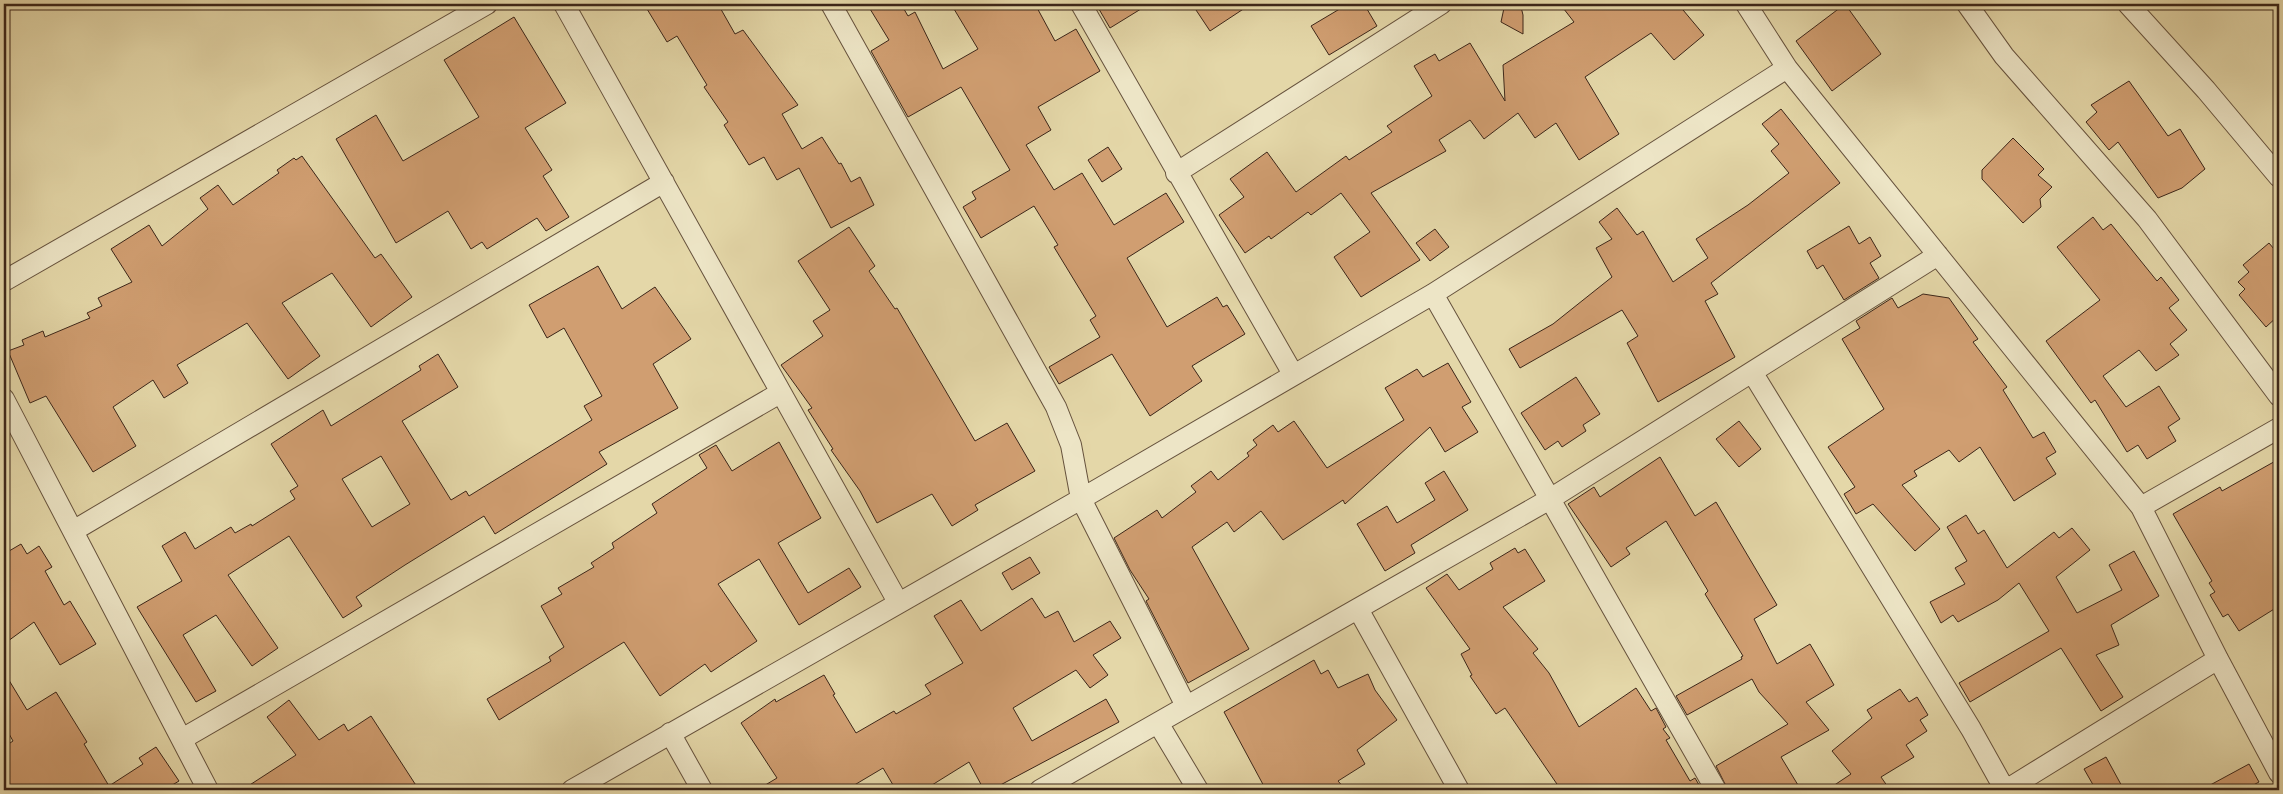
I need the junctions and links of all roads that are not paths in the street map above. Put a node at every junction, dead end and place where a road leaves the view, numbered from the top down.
1 (487, 4) edge
2 (564, 4) edge
3 (832, 4) edge
4 (1080, 4) edge
5 (1441, 4) edge
6 (1746, 4) edge
7 (1967, 4) edge
8 (2128, 4) edge
9 (1787, 68) junction
10 (1176, 173) junction
11 (2279, 177) edge
12 (664, 182) junction
13 (1938, 255) junction
14 (4, 281) edge
15 (1433, 294) junction
16 (1752, 372) junction
17 (1293, 374) junction
18 (780, 393) junction
19 (2279, 396) edge
20 (4, 399) edge
21 (9, 421) edge
22 (2279, 428) edge
23 (1081, 499) junction
24 (1550, 499) junction
25 (2142, 507) junction
26 (73, 531) junction
27 (898, 602) junction
28 (1358, 609) junction
29 (2218, 659) junction
30 (1186, 706) junction
31 (1158, 722) junction
32 (670, 734) junction
33 (182, 739) junction
34 (2279, 773) edge
35 (208, 790) edge
36 (572, 790) edge
37 (702, 790) edge
38 (1040, 790) edge
39 (1198, 790) edge
40 (1459, 790) edge
41 (1716, 790) edge
42 (2005, 790) edge

1 - 14 street
2 - 12 street
3 - 23 street
4 - 10 street
5 - 10 street
6 - 9 street
7 - 19 street
8 - 11 street
9 - 13 street
9 - 15 street
10 - 17 street
12 - 18 street
12 - 26 street
13 - 16 street
13 - 25 street
15 - 17 street
15 - 24 street
16 - 24 street
16 - 42 street
17 - 23 street
18 - 27 street
18 - 33 street
20 - 21 street
21 - 26 street
22 - 25 street
23 - 27 street
23 - 30 street
24 - 28 street
24 - 41 street
25 - 29 street
26 - 33 street
27 - 32 street
28 - 30 street
28 - 40 street
29 - 34 street
29 - 42 street
30 - 31 street
31 - 38 street
31 - 39 street
32 - 36 street
32 - 37 street
33 - 35 street

